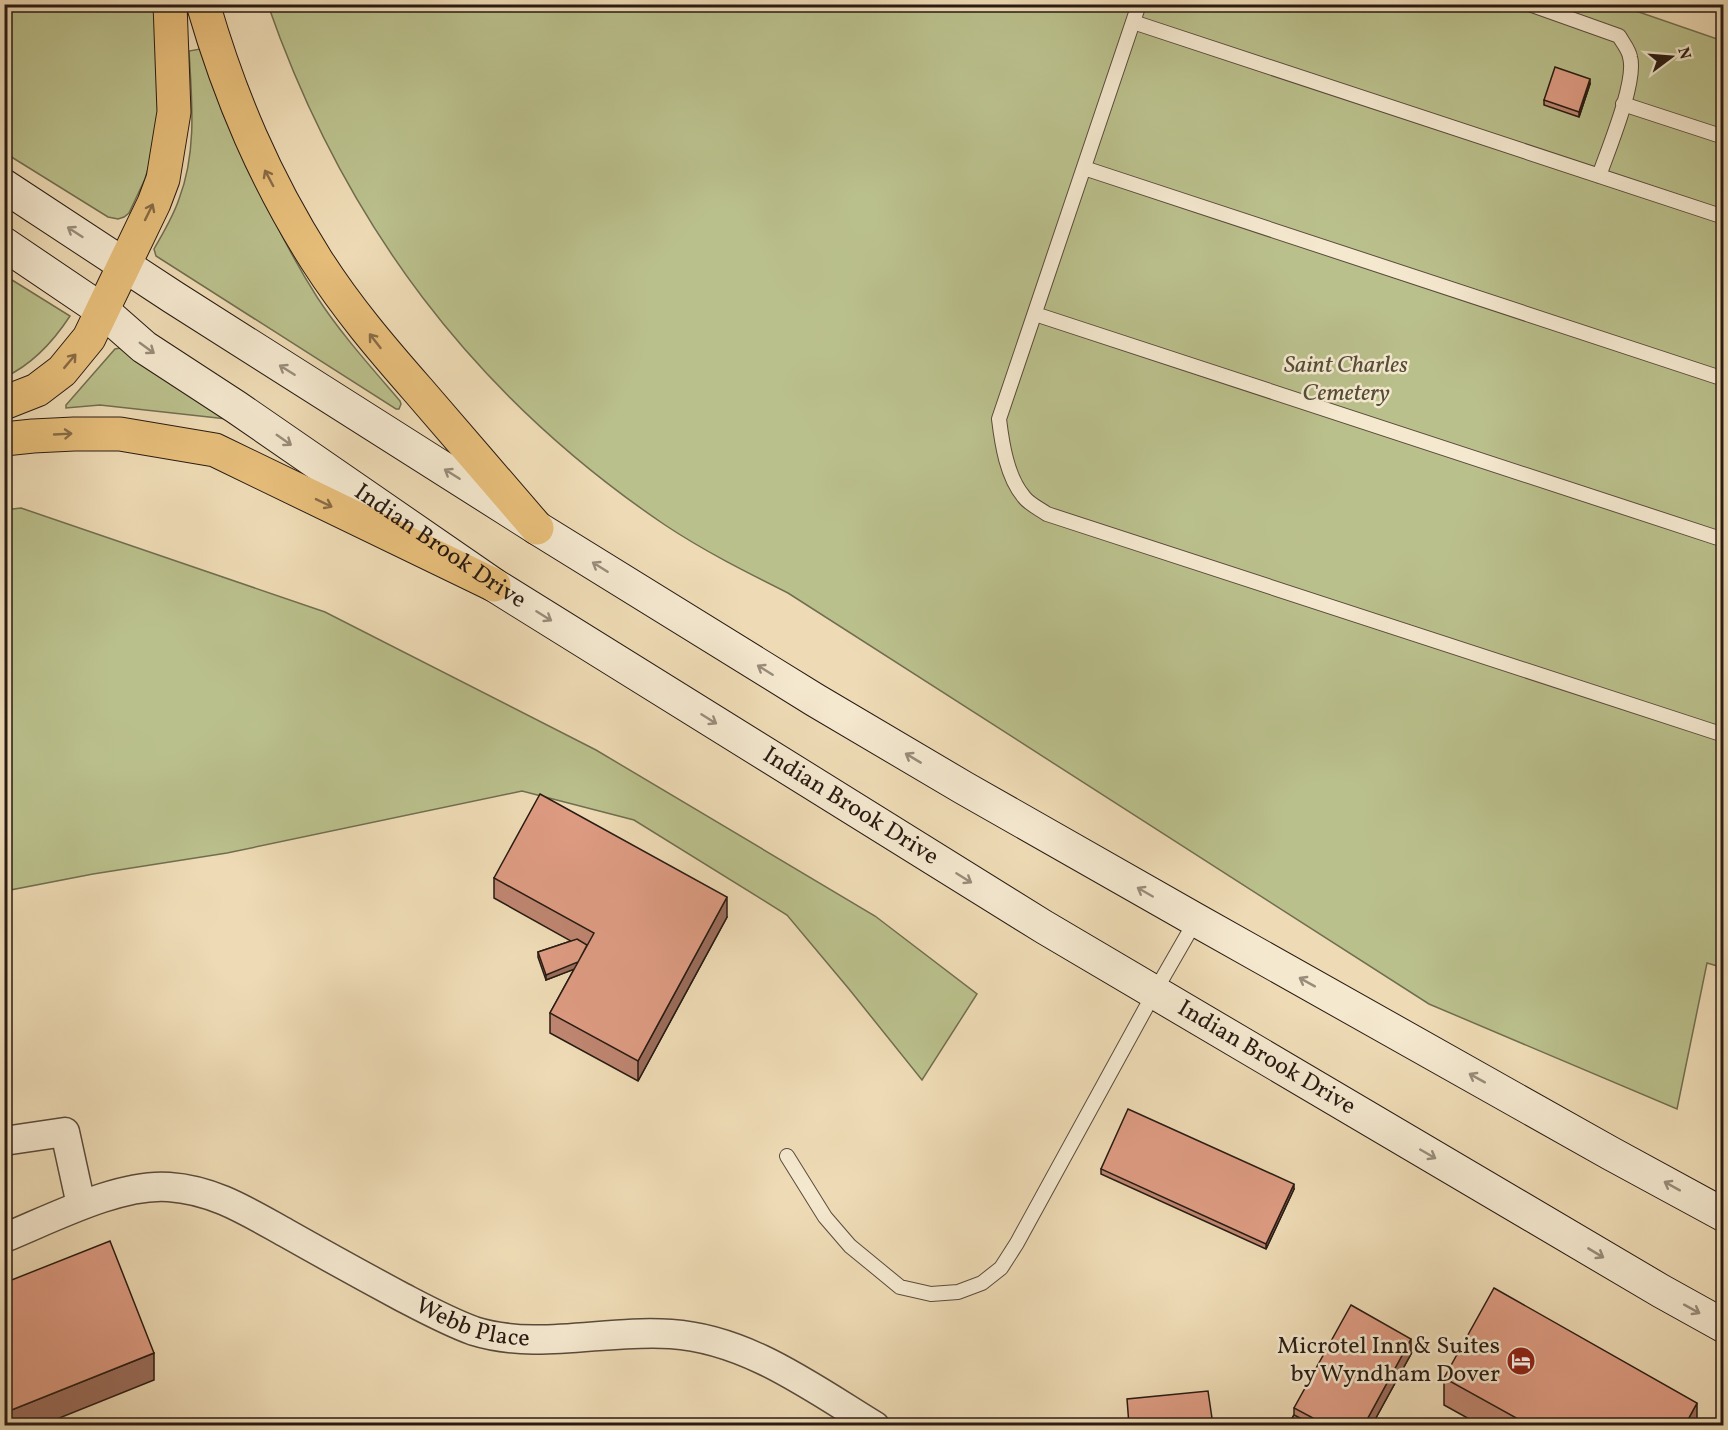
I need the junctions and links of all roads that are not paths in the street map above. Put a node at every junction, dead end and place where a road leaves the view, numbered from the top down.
1 (170, 4) edge
2 (203, 4) edge
3 (1138, 4) edge
4 (1529, 4) edge
5 (1133, 22) junction
6 (1623, 104) junction
7 (1724, 137) edge
8 (1084, 168) junction
9 (1599, 176) junction
10 (4, 186) edge
11 (1724, 217) edge
12 (4, 244) edge
13 (124, 264) junction
14 (103, 311) junction
15 (1035, 314) junction
16 (1724, 379) edge
17 (4, 403) edge
18 (4, 440) edge
19 (537, 528) junction
20 (1724, 540) edge
21 (494, 585) junction
22 (1724, 735) edge
23 (1196, 920) junction
24 (1154, 993) junction
25 (4, 1141) edge
26 (787, 1156) dead end
27 (81, 1205) junction
28 (1724, 1215) edge
29 (4, 1238) edge
30 (1724, 1326) edge
31 (874, 1425) edge

13 -> 1 highway
19 -> 2 highway
3 - 5 lane
4 - 6 lane
5 - 8 lane
5 - 9 lane
6 - 7 lane
6 - 9 lane
8 - 15 lane
8 - 16 lane
9 - 11 lane
13 -> 10 main road
12 - 14 main road, Indian Brook Drive
13 - 14 highway
19 -> 13 main road
17 -> 14 highway
14 -> 21 main road, Indian Brook Drive
15 - 20 lane
15 - 22 lane
18 -> 21 highway
23 -> 19 main road
21 -> 24 main road, Indian Brook Drive
23 - 24 lane
28 -> 23 main road
24 - 26 lane
24 -> 30 main road, Indian Brook Drive
25 - 27 street
27 - 29 street, Webb Place
27 - 31 street, Webb Place

